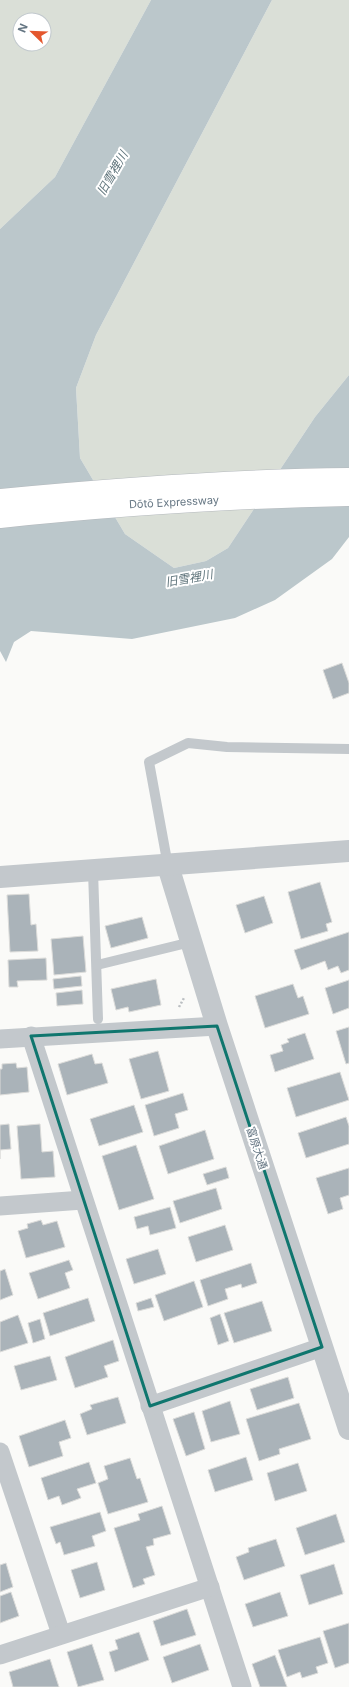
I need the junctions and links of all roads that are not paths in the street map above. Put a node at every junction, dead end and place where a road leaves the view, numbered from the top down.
1 (349, 478) edge
2 (349, 495) edge
3 (0, 500) edge
4 (0, 517) edge
5 (349, 749) edge
6 (349, 851) edge
7 (168, 866) junction
8 (94, 871) junction
9 (0, 877) edge
10 (191, 942) junction
11 (97, 965) junction
12 (98, 1019) dead end
13 (217, 1026) junction
14 (31, 1036) junction
15 (0, 1039) edge
16 (83, 1200) junction
17 (0, 1206) edge
18 (322, 1347) junction
19 (345, 1404) edge
20 (150, 1406) junction
21 (349, 1429) edge
22 (0, 1452) edge
23 (210, 1587) junction
24 (61, 1634) junction
25 (0, 1655) edge
26 (242, 1687) edge

1 - 3 highway, Dōtō Expressway
2 - 4 highway, Dōtō Expressway
5 - 7 lane
6 - 7 street
7 - 8 street
7 - 10 street, 富原大通
8 - 9 street
8 - 11 lane
10 - 11 lane
10 - 13 street, 富原大通
11 - 12 lane
13 - 14 street
13 - 18 street, 富原大通
14 - 15 street
14 - 16 street
16 - 17 street
16 - 20 street
18 - 19 street, 富原大通
18 - 20 street
19 - 21 street, 富原大通
20 - 23 street
22 - 24 street
23 - 24 street
23 - 26 street
24 - 25 street

